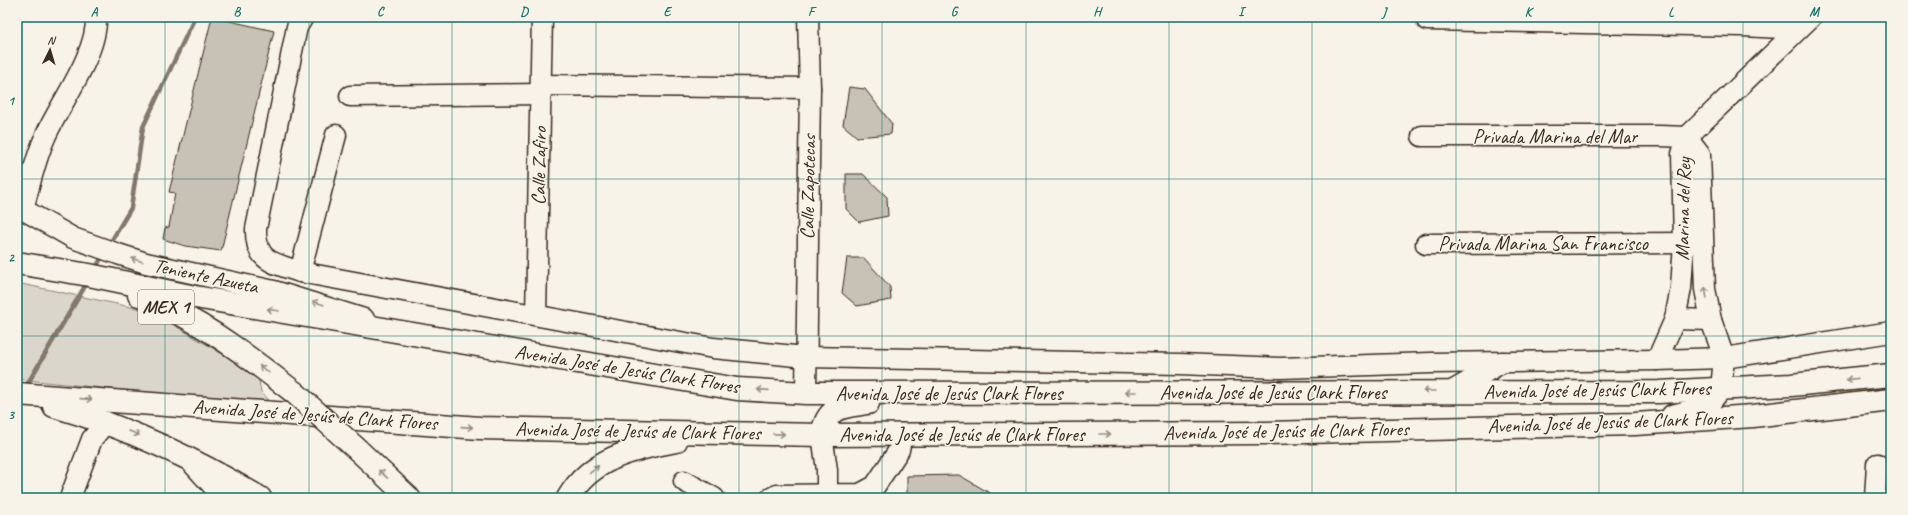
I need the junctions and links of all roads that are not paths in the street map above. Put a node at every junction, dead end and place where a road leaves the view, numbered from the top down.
1 (96, 17) edge
2 (303, 17) edge
3 (542, 17) edge
4 (808, 17) edge
5 (1427, 20) dead end
6 (1804, 23) edge
7 (810, 88) junction
8 (541, 89) junction
9 (350, 96) dead end
10 (336, 135) dead end
11 (1422, 136) dead end
12 (1687, 137) junction
13 (20, 207) edge
14 (1693, 243) junction
15 (1426, 244) dead end
16 (17, 263) edge
17 (300, 272) junction
18 (536, 315) junction
19 (1675, 319) junction
20 (1711, 320) junction
21 (394, 331) junction
22 (1891, 332) edge
23 (806, 357) junction
24 (1724, 358) junction
25 (1657, 360) junction
26 (1505, 361) junction
27 (1891, 375) edge
28 (1791, 385) junction
29 (1721, 389) junction
30 (1452, 391) junction
31 (806, 393) junction
32 (915, 394) junction
33 (24, 396) edge
34 (1891, 400) edge
35 (1753, 416) junction
36 (106, 422) junction
37 (1635, 424) junction
38 (717, 432) junction
39 (831, 434) junction
40 (902, 434) junction
41 (188, 458) junction
42 (1877, 464) dead end
43 (684, 481) dead end
44 (827, 496) edge
45 (70, 498) edge
46 (224, 498) edge
47 (260, 498) edge
48 (409, 498) edge
49 (568, 498) edge
50 (714, 498) edge
51 (771, 498) edge
52 (1875, 498) edge

1 - 13 street
2 - 17 street
3 - 8 street, Calle Zafiro
4 - 7 street, Calle Zapotecas
5 - 6 street
6 - 12 street
7 - 8 street
7 - 23 street, Calle Zapotecas
8 - 9 street
8 - 18 street, Calle Zafiro
10 - 17 street
11 - 12 street, Privada Marina del Mar
12 - 14 street, Marina del Rey
21 -> 13 street, Teniente Azueta
14 - 15 street, Privada Marina San Francisco
14 - 19 street, Marina del Rey
20 -> 14 street, Marina del Rey
21 -> 16 highway, Avenida José de Jesús Clark Flores
48 -> 16 highway, MEX 1, bridge
17 - 18 street
18 - 23 street
19 - 20 street
19 - 25 street, Marina del Rey
20 - 24 street, Marina del Rey
31 -> 21 highway, Avenida José de Jesús Clark Flores
22 - 24 street
23 - 26 street
23 - 31 street, Calle Zapotecas
24 - 25 street
24 - 29 street
25 - 26 street
26 - 30 street
27 -> 28 highway, Avenida José de Jesús Clark Flores
28 - 29 highway, Avenida José de Jesús Clark Flores
28 - 35 highway
29 - 30 highway, Avenida José de Jesús Clark Flores
29 - 37 street
30 -> 32 highway, Avenida José de Jesús Clark Flores
31 - 32 highway, Avenida José de Jesús Clark Flores
32 - 39 highway
33 - 36 highway
33 -> 38 highway, Avenida José de Jesús de Clark Flores
34 - 35 highway, Avenida José de Jesús de Clark Flores
35 - 37 highway, Avenida José de Jesús de Clark Flores
36 -> 41 highway
36 - 45 street
40 -> 37 highway, Avenida José de Jesús de Clark Flores
38 -> 39 highway, Avenida José de Jesús de Clark Flores
49 -> 38 highway
39 - 40 highway, Avenida José de Jesús de Clark Flores
39 - 44 street
40 - 44 street
41 - 46 street
41 - 47 highway
42 - 52 street
43 - 50 street
44 - 51 street

